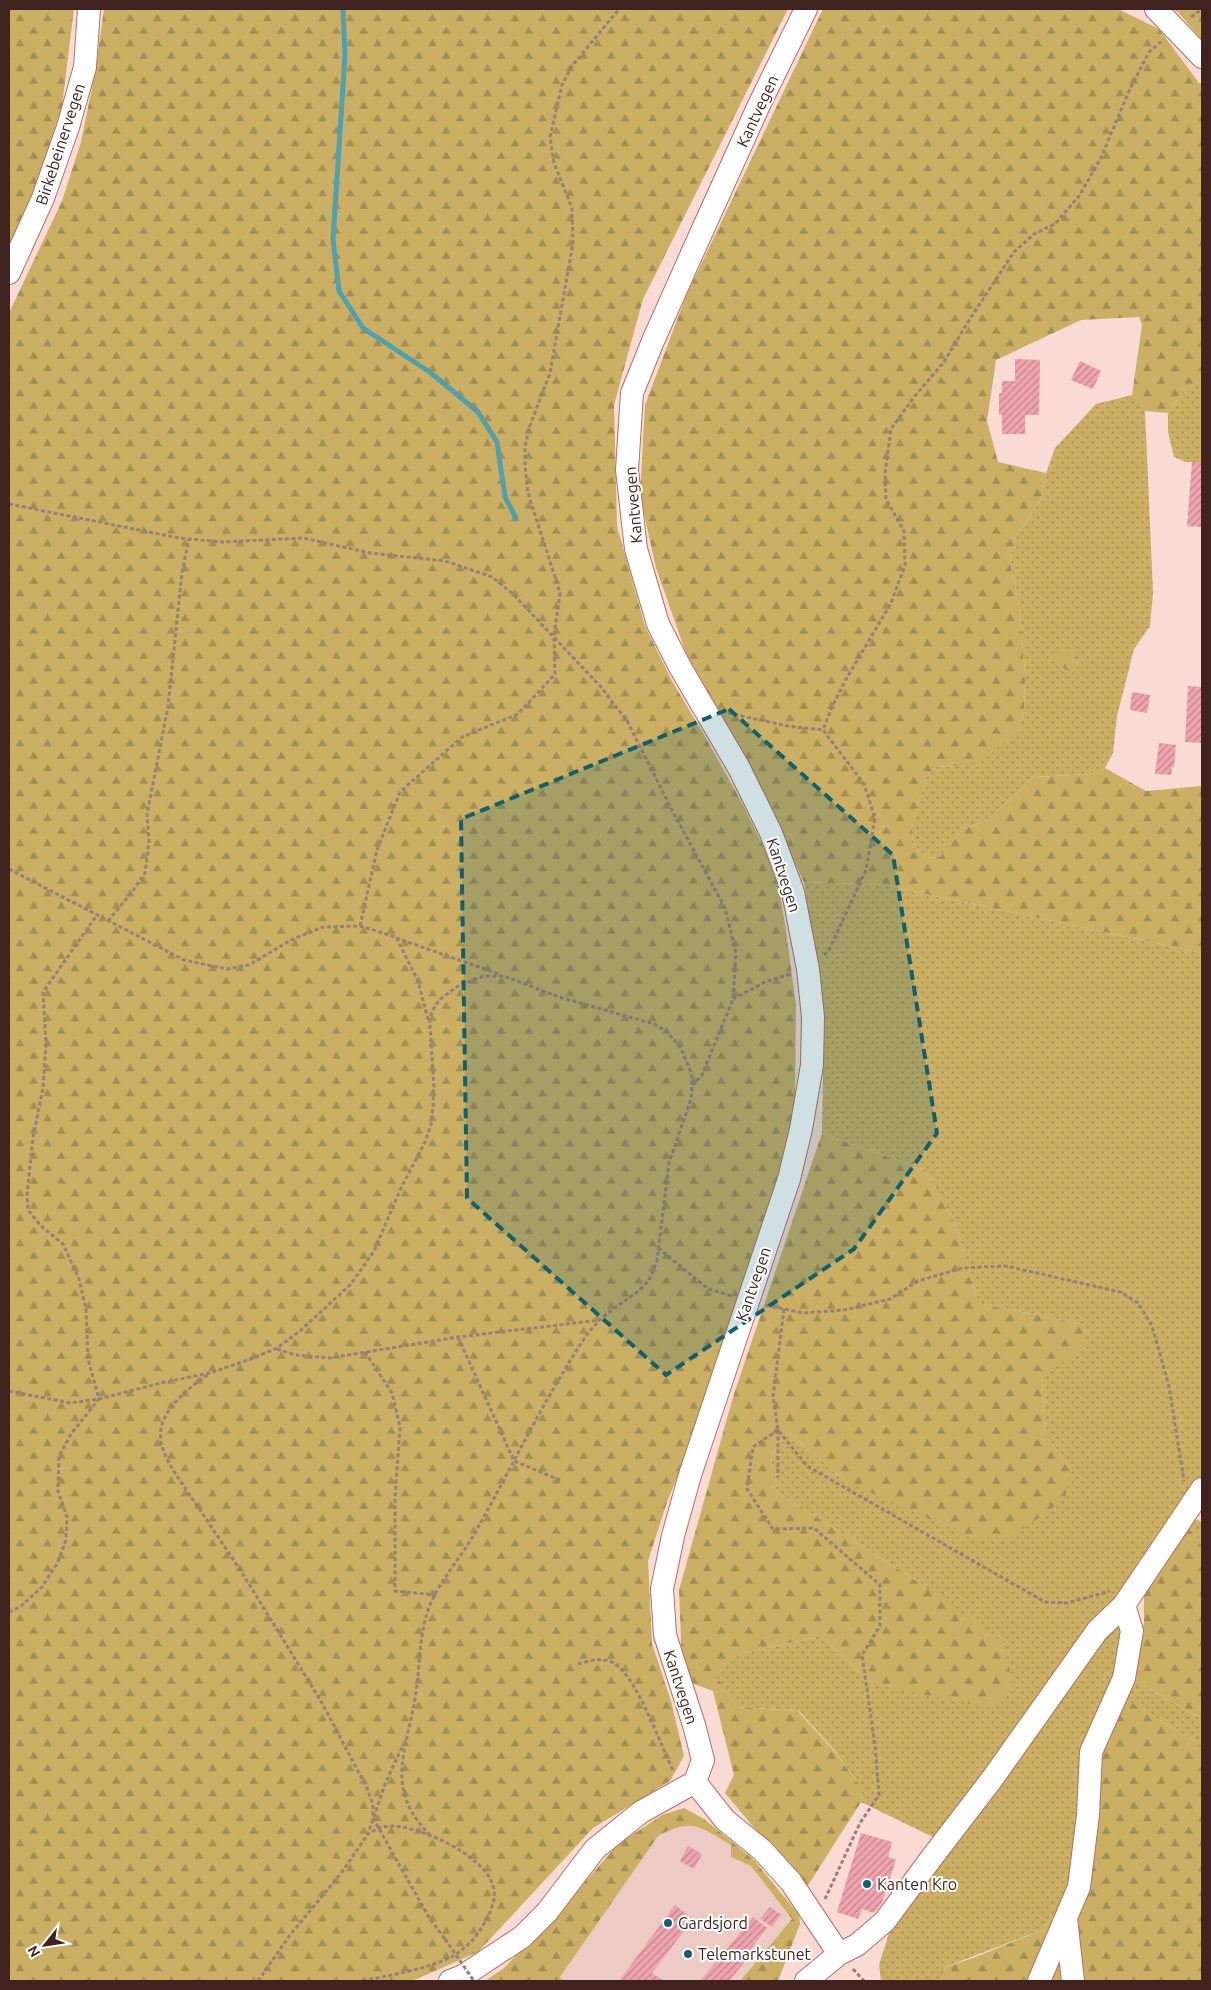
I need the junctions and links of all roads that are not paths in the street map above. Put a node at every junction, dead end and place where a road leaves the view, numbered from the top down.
1 (89, 9) edge
2 (806, 9) edge
3 (1165, 15) edge
4 (1202, 57) edge
5 (9, 273) edge
6 (1202, 1489) edge
7 (1124, 1605) junction
8 (695, 1782) junction
9 (1066, 1916) junction
10 (839, 1954) junction
11 (450, 1981) edge
12 (806, 1981) edge
13 (1039, 1981) edge
14 (1073, 1981) edge

1 - 5 street, Birkebeinervegen
2 - 8 street, Kantvegen
3 - 4 street
6 - 7 street
7 - 9 street
7 - 10 street
8 - 10 street
8 - 11 street
9 - 13 street
9 - 14 street
10 - 12 street

